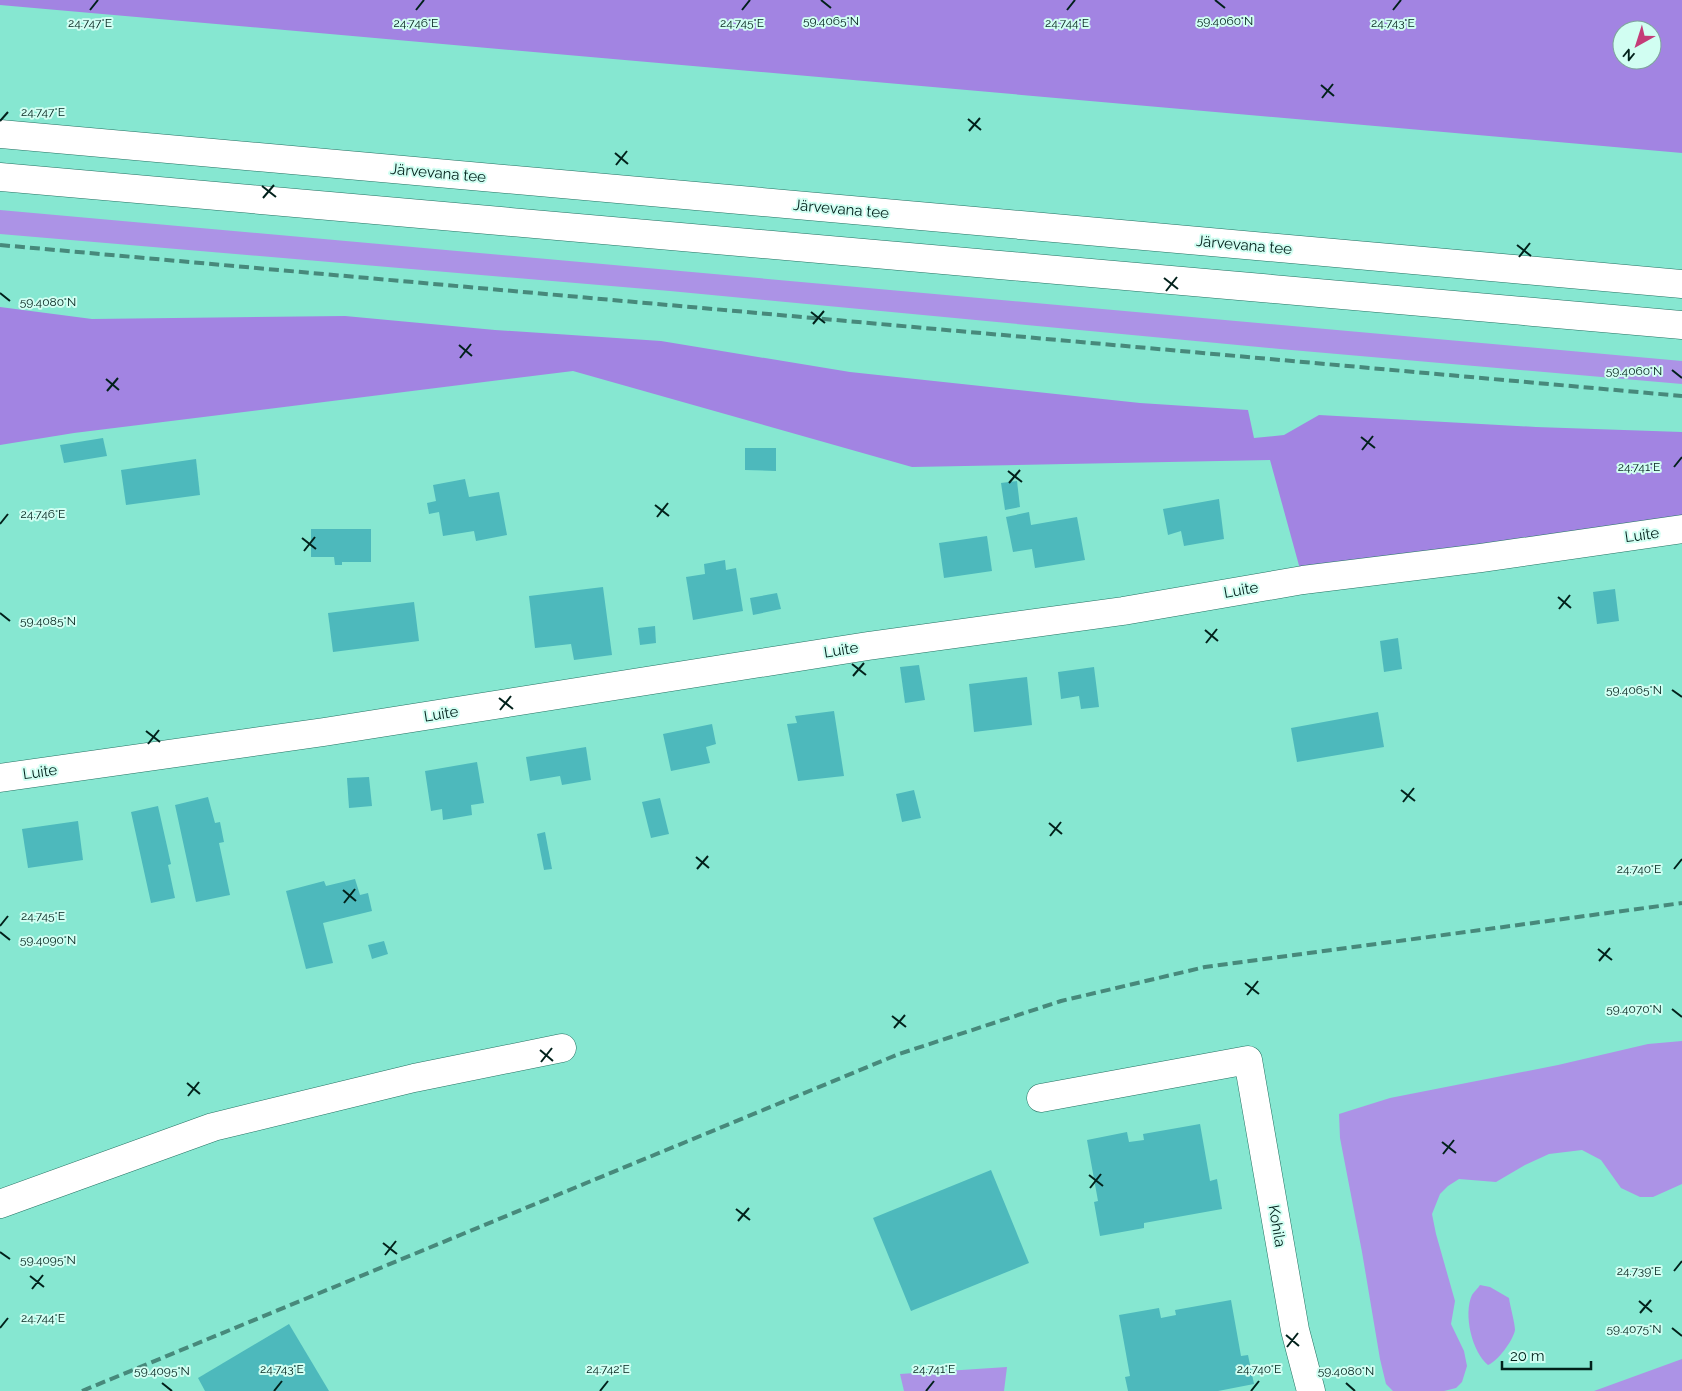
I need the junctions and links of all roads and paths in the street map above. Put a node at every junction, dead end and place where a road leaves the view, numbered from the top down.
1 (0, 134) edge
2 (0, 177) edge
3 (1682, 284) edge
4 (1682, 325) edge
5 (1682, 529) edge
6 (0, 778) edge
7 (562, 1048) dead end
8 (1041, 1098) dead end
9 (0, 1204) edge
10 (1311, 1391) edge

1 - 3 main road, Järvevana tee
2 - 4 main road
5 - 6 main road, Luite
7 - 9 main road
8 - 10 main road, Kohila

